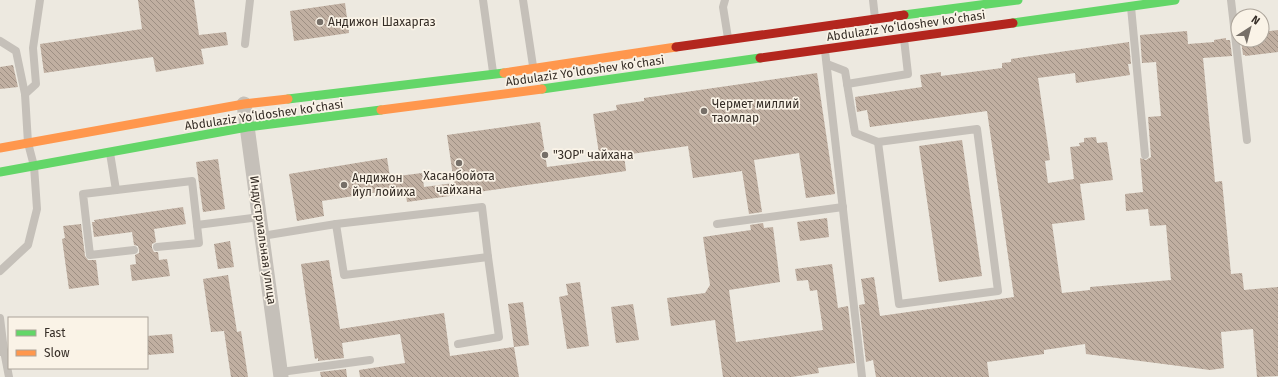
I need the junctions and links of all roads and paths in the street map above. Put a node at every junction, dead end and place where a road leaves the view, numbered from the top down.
1 (40, 0) edge
2 (250, 0) edge
3 (483, 0) edge
4 (523, 0) edge
5 (725, 0) edge
6 (873, 0) edge
7 (1018, 0) edge
8 (1175, 0) edge
9 (1231, 0) edge
10 (1131, 7) junction
11 (875, 19) junction
12 (728, 39) junction
13 (904, 39) junction
14 (0, 41) edge
15 (245, 44) dead end
16 (825, 50) junction
17 (827, 64) junction
18 (534, 79) junction
19 (495, 84) junction
20 (847, 84) junction
21 (25, 94) junction
22 (244, 104) junction
23 (247, 127) junction
24 (1247, 140) dead end
25 (878, 142) junction
26 (28, 143) junction
27 (0, 148) edge
28 (110, 152) junction
29 (1145, 155) dead end
30 (34, 166) junction
31 (0, 172) edge
32 (116, 190) junction
33 (843, 207) junction
34 (260, 217) junction
35 (336, 224) junction
36 (717, 224) dead end
37 (197, 225) junction
38 (262, 236) junction
39 (157, 247) dead end
40 (134, 250) dead end
41 (488, 257) junction
42 (0, 271) edge
43 (0, 318) edge
44 (458, 344) dead end
45 (2, 351) edge
46 (370, 360) dead end
47 (281, 375) edge
48 (9, 377) edge
49 (862, 377) edge

1 - 21 lane
2 - 15 lane
3 - 19 lane
4 - 18 lane
5 - 12 lane
6 - 11 lane
7 - 11 main road, Abdulaziz Yoʻldoshev koʻchasi
8 - 10 main road, Abdulaziz Yoʻldoshev koʻchasi
9 - 24 lane
10 - 13 main road, Abdulaziz Yoʻldoshev koʻchasi
10 - 29 lane
11 - 12 main road, Abdulaziz Yoʻldoshev koʻchasi
12 - 18 main road, Abdulaziz Yoʻldoshev koʻchasi
13 - 16 main road, Abdulaziz Yoʻldoshev koʻchasi
13 - 20 lane
14 - 21 lane
16 - 17 lane
16 - 18 main road, Abdulaziz Yoʻldoshev koʻchasi
17 - 20 lane
17 - 33 lane
18 - 19 main road, Abdulaziz Yoʻldoshev koʻchasi
18 - 19 main road, Abdulaziz Yoʻldoshev koʻchasi
19 - 22 main road, Abdulaziz Yoʻldoshev koʻchasi
19 - 23 main road, Abdulaziz Yoʻldoshev koʻchasi
20 - 25 lane
21 - 26 lane
22 - 23 street, Индустриальная улица
22 - 26 main road, Abdulaziz Yoʻldoshev koʻchasi
23 - 28 main road, Abdulaziz Yoʻldoshev koʻchasi
23 - 34 street, Индустриальная улица
25 - 25 lane
26 - 27 main road, Abdulaziz Yoʻldoshev koʻchasi
26 - 30 lane
28 - 30 main road, Abdulaziz Yoʻldoshev koʻchasi
28 - 32 lane
30 - 31 main road, Abdulaziz Yoʻldoshev koʻchasi
30 - 42 lane
32 - 37 lane
32 - 40 lane
33 - 36 lane
33 - 49 lane
34 - 37 lane
34 - 38 street, Индустриальная улица
35 - 38 lane
35 - 41 lane
35 - 41 lane
37 - 39 lane
38 - 47 street, Индустриальная улица
41 - 44 lane
43 - 45 lane
45 - 48 lane
46 - 47 lane

